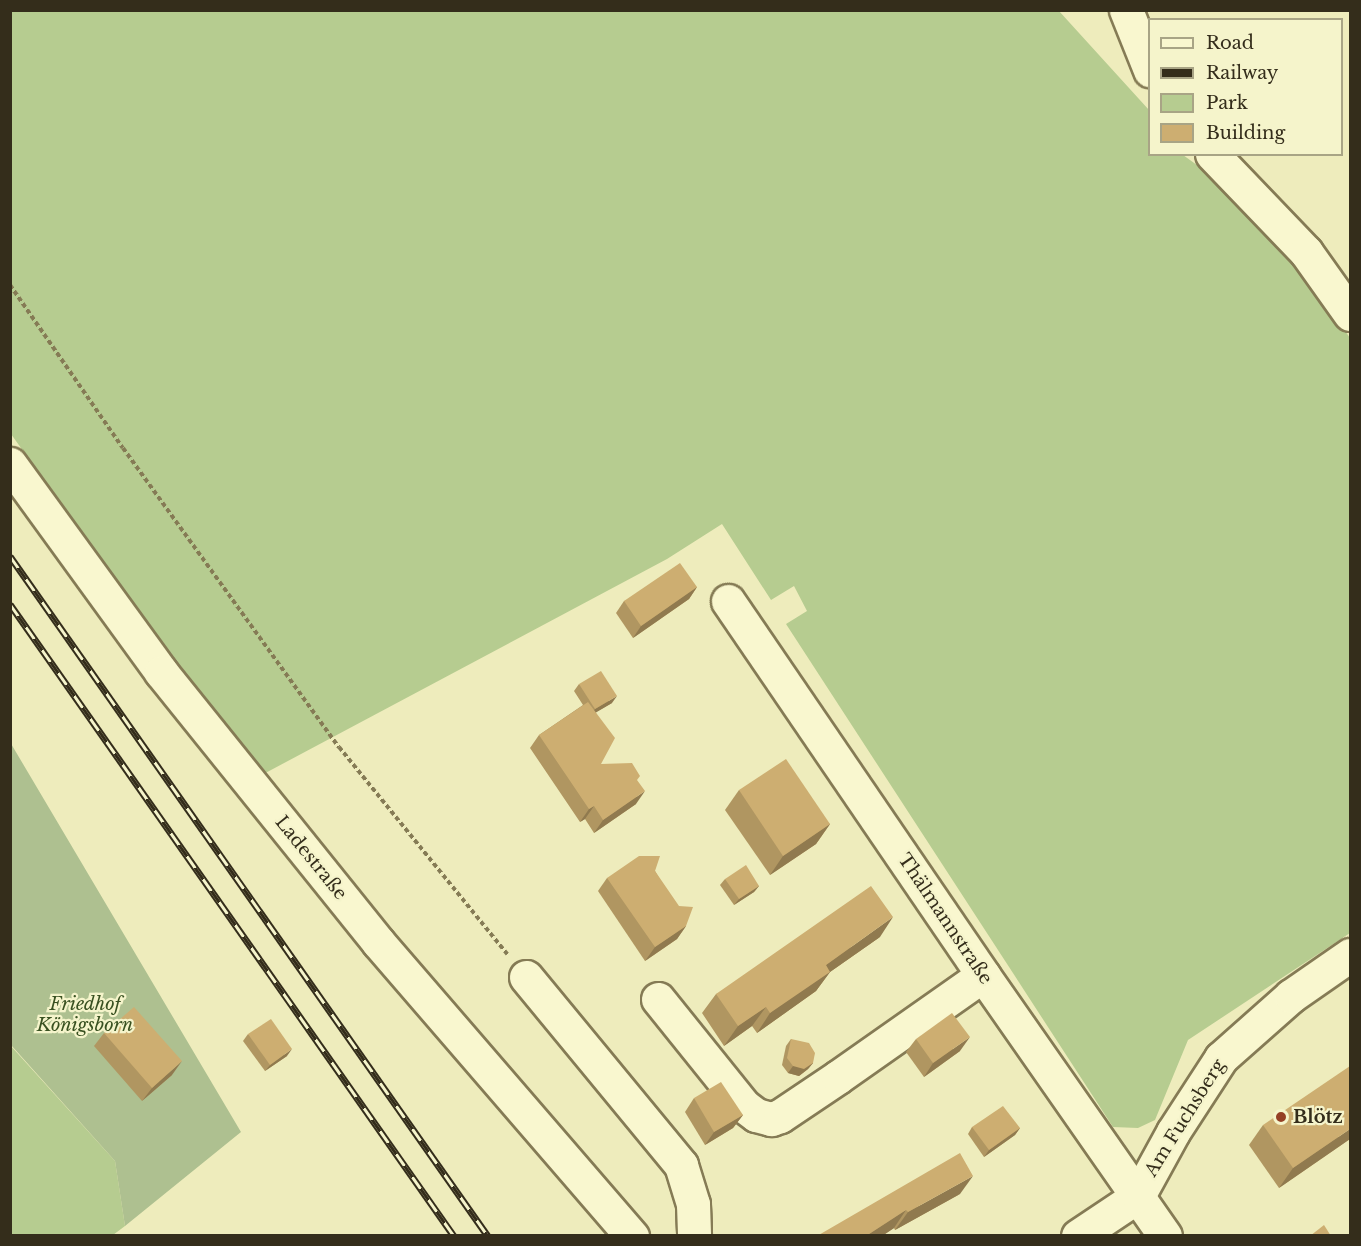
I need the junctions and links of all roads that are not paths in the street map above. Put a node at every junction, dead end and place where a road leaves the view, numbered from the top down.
1 (1125, 10) edge
2 (1148, 68) edge
3 (1214, 156) edge
4 (1350, 314) edge
5 (10, 464) edge
6 (728, 601) dead end
7 (1350, 955) edge
8 (983, 975) junction
9 (526, 977) road end
10 (658, 999) dead end
11 (1138, 1196) junction
12 (632, 1236) edge
13 (694, 1236) edge
14 (1078, 1236) edge
15 (1165, 1236) edge

1 - 2 street
3 - 4 street
5 - 12 street, Ladestraße
6 - 8 street, Thälmannstraße
7 - 11 street, Am Fuchsberg
8 - 10 street
8 - 11 street, Thälmannstraße
9 - 13 street
11 - 14 street
11 - 15 street, Thälmannstraße

